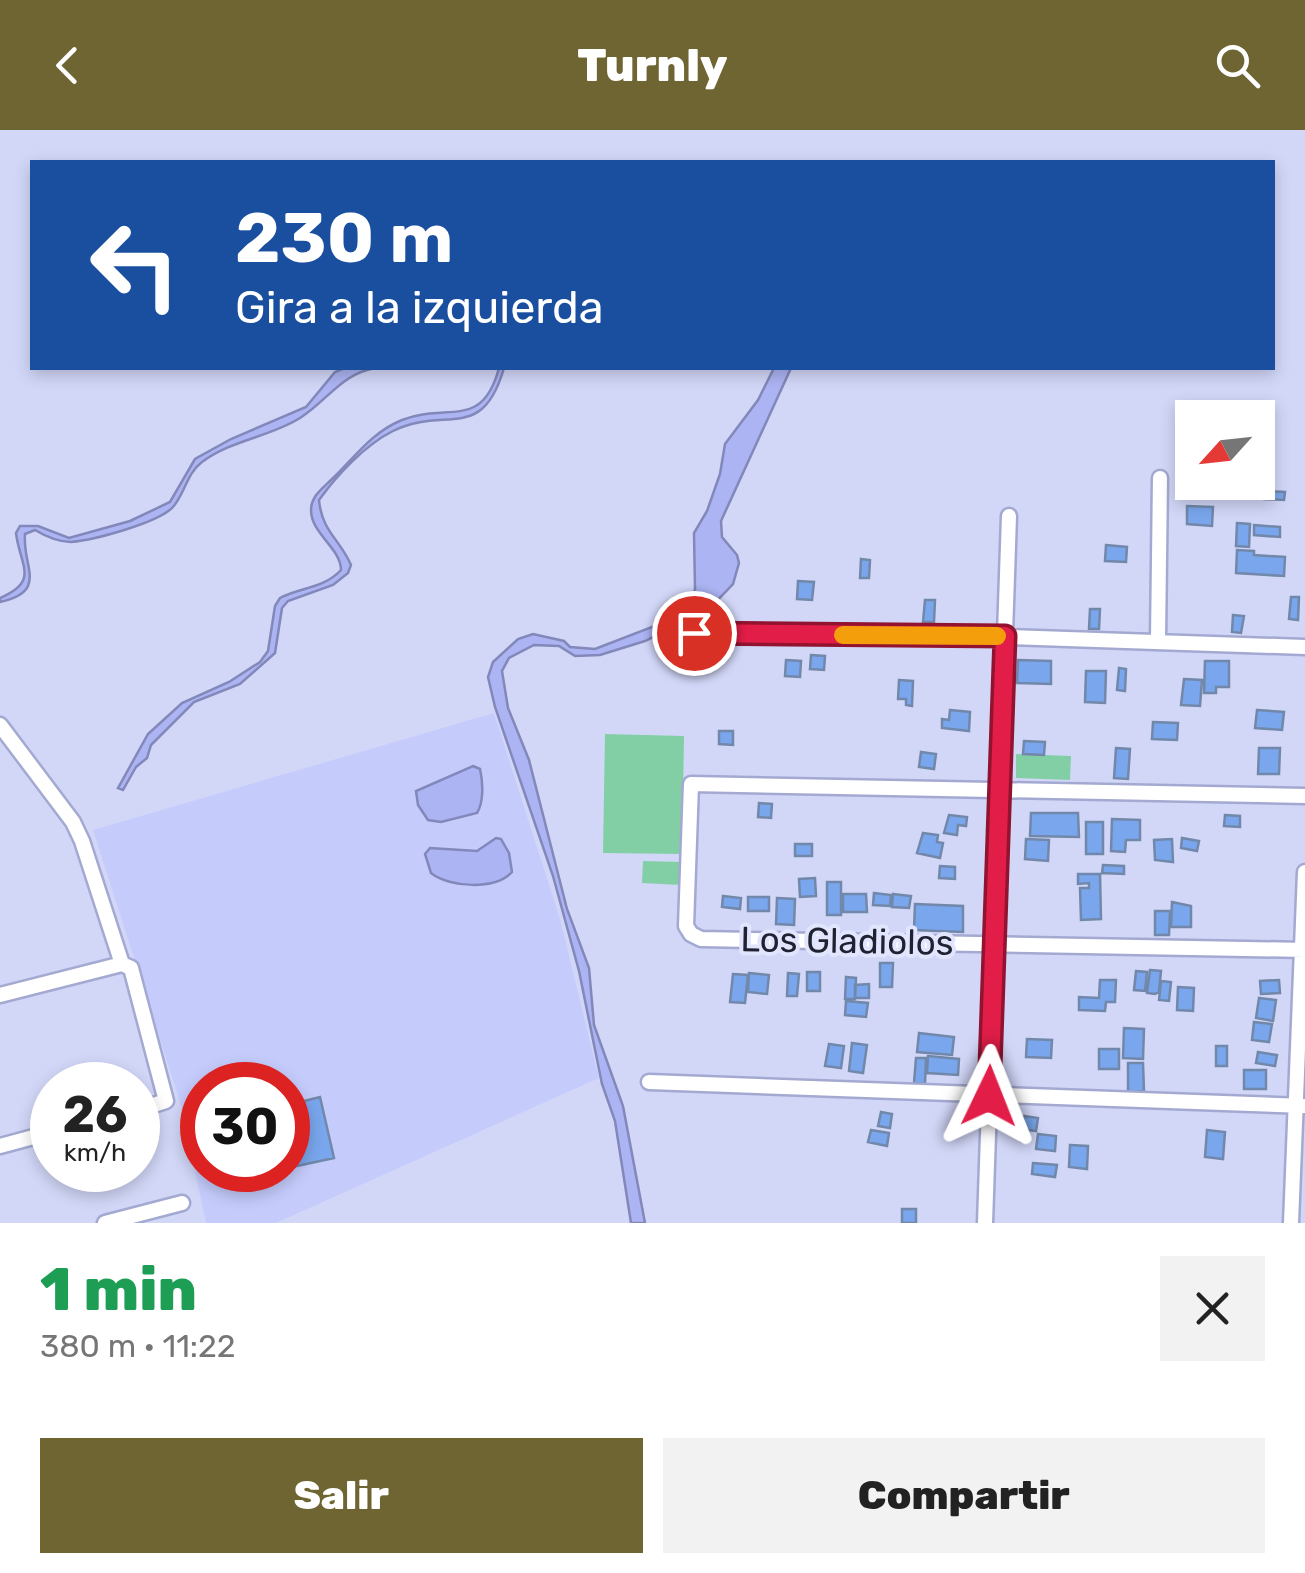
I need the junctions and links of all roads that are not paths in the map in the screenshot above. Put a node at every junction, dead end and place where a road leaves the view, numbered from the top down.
1 (1160, 478) dead end
2 (1009, 516) dead end
3 (694, 633) dead end
4 (1005, 636) junction
5 (1158, 640) junction
6 (1305, 647) edge
7 (0, 726) edge
8 (1000, 792) junction
9 (1305, 796) edge
10 (1305, 872) edge
11 (995, 944) junction
12 (1303, 950) edge
13 (122, 964) junction
14 (0, 996) edge
15 (156, 1062) edge
16 (160, 1076) edge
17 (649, 1082) dead end
18 (989, 1096) junction
19 (160, 1104) edge
20 (1300, 1106) edge
21 (30, 1138) edge
22 (0, 1146) edge
23 (182, 1203) dead end
24 (105, 1223) edge
25 (986, 1223) edge
26 (1290, 1223) edge

1 - 5 street
2 - 4 street
3 - 4 street
4 - 5 street
4 - 8 street
5 - 6 street
7 - 13 street
8 - 9 street
8 - 11 street
8 - 11 street, Los Gladiolos
10 - 12 street
11 - 12 street, Los Gladiolos
11 - 18 street
12 - 20 street
13 - 14 street
13 - 15 street
16 - 19 street
17 - 18 street
18 - 20 street
18 - 25 street
20 - 26 street
21 - 22 street
23 - 24 street

